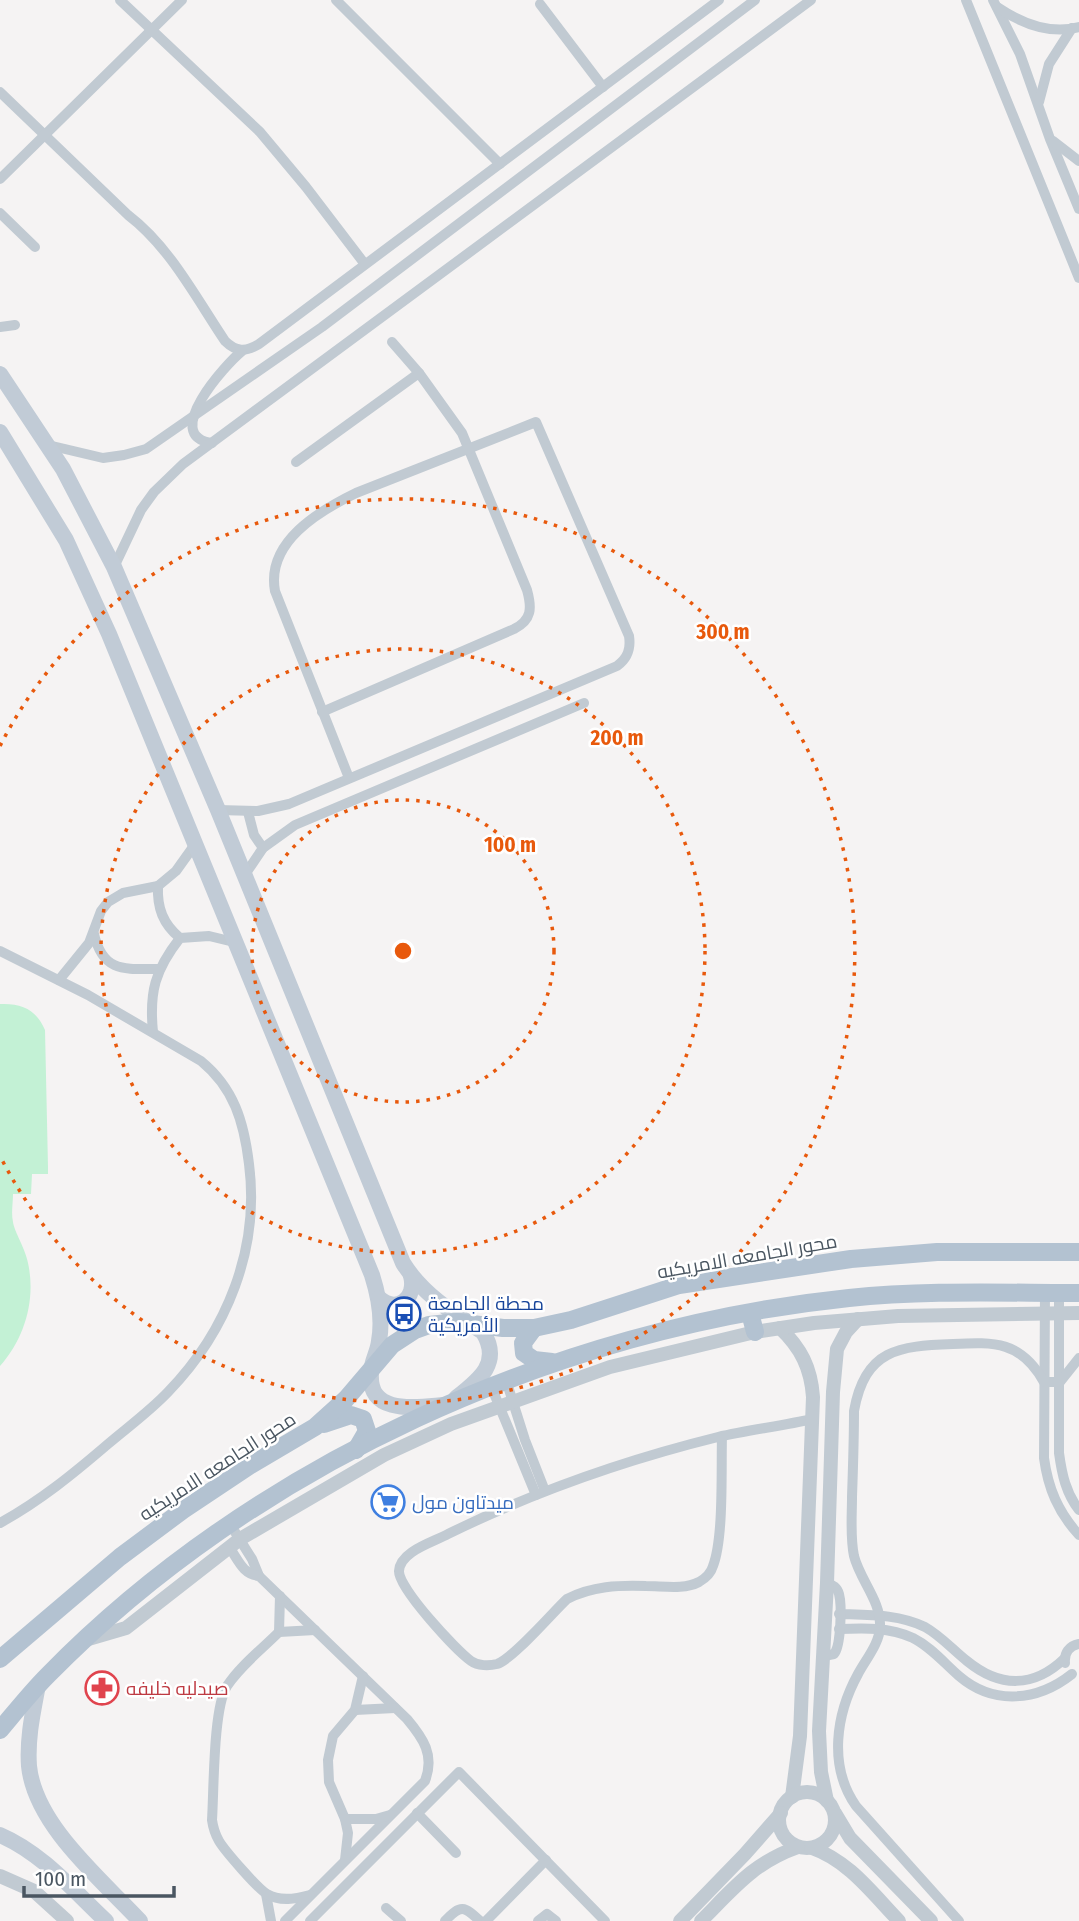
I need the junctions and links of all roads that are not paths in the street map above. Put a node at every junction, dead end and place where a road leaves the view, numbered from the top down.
1 (120, 0) edge
2 (183, 0) edge
3 (335, 0) edge
4 (719, 0) edge
5 (755, 0) edge
6 (811, 0) edge
7 (966, 0) edge
8 (994, 3) edge
9 (540, 4) dead end
10 (1076, 27) edge
11 (151, 31) junction
12 (603, 87) junction
13 (0, 92) edge
14 (1039, 105) junction
15 (44, 136) junction
16 (1050, 139) junction
17 (1079, 160) edge
18 (500, 164) junction
19 (0, 179) edge
20 (1079, 209) edge
21 (0, 213) edge
22 (35, 247) dead end
23 (364, 263) junction
24 (1079, 278) edge
25 (15, 325) dead end
26 (0, 327) edge
27 (392, 341) dead end
28 (242, 351) junction
29 (419, 373) junction
30 (0, 374) edge
31 (195, 415) junction
32 (0, 432) edge
33 (212, 443) junction
34 (48, 445) junction
35 (469, 449) junction
36 (296, 462) dead end
37 (114, 567) junction
38 (536, 701) junction
39 (584, 703) dead end
40 (518, 708) junction
41 (322, 712) junction
42 (545, 719) junction
43 (527, 727) junction
44 (396, 758) junction
45 (349, 778) junction
46 (405, 778) junction
47 (218, 810) junction
48 (248, 812) junction
49 (196, 844) junction
50 (263, 848) junction
51 (244, 876) junction
52 (158, 886) junction
53 (94, 933) junction
54 (180, 939) junction
55 (238, 943) junction
56 (0, 951) edge
57 (159, 969) junction
58 (59, 980) junction
59 (153, 1032) junction
60 (1079, 1252) edge
61 (411, 1276) junction
62 (1052, 1293) junction
63 (1079, 1293) edge
64 (379, 1298) junction
65 (750, 1313) junction
66 (1052, 1313) junction
67 (1079, 1313) edge
68 (858, 1318) junction
69 (471, 1324) junction
70 (534, 1328) junction
71 (780, 1328) junction
72 (755, 1332) junction
73 (1079, 1358) edge
74 (552, 1362) junction
75 (372, 1366) junction
76 (1044, 1382) junction
77 (1060, 1382) junction
78 (498, 1383) junction
79 (506, 1403) junction
80 (448, 1404) junction
81 (813, 1419) junction
82 (520, 1424) junction
83 (315, 1427) junction
84 (508, 1429) junction
85 (722, 1436) junction
86 (356, 1450) junction
87 (541, 1493) junction
88 (1079, 1510) edge
89 (23, 1511) junction
90 (0, 1515) edge
91 (0, 1523) edge
92 (1079, 1535) edge
93 (233, 1537) junction
94 (827, 1583) junction
95 (280, 1596) junction
96 (839, 1614) junction
97 (880, 1615) junction
98 (881, 1628) junction
99 (839, 1629) junction
100 (315, 1630) junction
101 (279, 1632) junction
102 (1079, 1644) edge
103 (824, 1656) junction
104 (1065, 1658) junction
105 (0, 1659) edge
106 (1076, 1675) edge
107 (363, 1676) junction
108 (38, 1685) junction
109 (395, 1708) junction
110 (355, 1710) junction
111 (0, 1730) edge
112 (792, 1797) junction
113 (830, 1806) junction
114 (417, 1813) junction
115 (780, 1813) junction
116 (391, 1815) junction
117 (345, 1819) junction
118 (0, 1835) edge
119 (63, 1839) junction
120 (805, 1847) junction
121 (456, 1853) dead end
122 (546, 1860) junction
123 (42, 1861) junction
124 (345, 1861) junction
125 (0, 1877) edge
126 (266, 1894) junction
127 (312, 1894) junction
128 (386, 1908) dead end
129 (67, 1921) edge
130 (106, 1921) edge
131 (140, 1921) edge
132 (271, 1921) edge
133 (285, 1921) edge
134 (310, 1921) edge
135 (401, 1921) edge
136 (445, 1921) edge
137 (480, 1921) edge
138 (486, 1921) edge
139 (538, 1921) edge
140 (556, 1921) edge
141 (605, 1921) edge
142 (680, 1921) edge
143 (701, 1921) edge
144 (898, 1921) edge
145 (931, 1921) edge
146 (959, 1921) edge

1 - 11 street
2 - 11 street
3 - 18 street
4 - 12 street
5 - 31 street
6 - 33 street
7 - 24 street
8 - 10 street
8 - 14 street
9 - 12 street
10 - 14 street
11 - 15 street
11 - 23 street
12 - 18 street
13 - 15 street
14 - 16 street
15 - 19 street
15 - 28 street
16 - 17 street
16 - 20 street
18 - 23 street
21 - 22 street
23 - 28 street
25 - 26 street
27 - 29 street
28 - 31 street
29 - 35 street
29 - 36 street
30 - 34 main road
31 - 33 street
31 - 34 street
32 - 49 main road
33 - 37 street
34 - 37 main road
35 - 38 street
35 - 41 street
35 - 41 street
37 - 47 main road
38 - 40 street
38 - 42 street
39 - 42 street
40 - 43 street
40 - 44 street
41 - 45 street
42 - 43 street
43 - 46 street
44 - 45 street
44 - 46 street
45 - 48 street
46 - 50 street
47 - 48 street
47 - 51 main road
48 - 50 street
49 - 52 street
49 - 55 main road
50 - 51 street
51 - 61 main road
52 - 53 street
52 - 54 street
53 - 57 street
53 - 58 street
54 - 55 street
54 - 57 street
55 - 64 main road
56 - 58 street
57 - 59 street
58 - 59 street
59 - 89 street
60 - 70 main road, محور الجامعه الامريكيه
61 - 64 main road
61 - 69 main road
62 - 63 main road
62 - 65 main road
62 - 66 street
64 - 75 main road
65 - 72 main road
65 - 74 main road
66 - 67 street
66 - 68 street
66 - 76 street
66 - 77 street
68 - 71 street
68 - 94 street
69 - 70 main road, محور الجامعه الامريكيه
69 - 75 main road, محور الجامعه الامريكيه
69 - 80 main road
70 - 74 main road
71 - 72 street
71 - 81 street
72 - 79 street
73 - 77 street
74 - 78 main road
75 - 80 main road
75 - 83 main road, محور الجامعه الامريكيه
76 - 77 street
76 - 92 street
76 - 97 street
77 - 88 street
78 - 79 street
78 - 79 street
78 - 80 main road
79 - 82 street
79 - 84 street
79 - 93 street
80 - 86 main road
81 - 85 street
81 - 112 street
82 - 84 street
82 - 87 street
83 - 86 main road
83 - 105 main road, محور الجامعه الامريكيه
84 - 87 street
85 - 87 street
85 - 87 street
86 - 93 main road
89 - 90 street
89 - 91 street
93 - 95 street
93 - 108 main road
94 - 96 street
94 - 103 street
95 - 100 street
95 - 101 street
96 - 97 street
96 - 99 street
97 - 98 street
97 - 104 street
98 - 99 street
98 - 106 street
98 - 146 street
99 - 103 street
100 - 101 street
100 - 107 street
101 - 126 street
102 - 104 street
103 - 113 street
104 - 106 street
107 - 109 street
107 - 110 street
108 - 111 main road
108 - 119 main road
109 - 110 street
109 - 116 street
110 - 117 street
112 - 113 street
112 - 115 street
113 - 120 street
113 - 145 street
114 - 121 street
114 - 122 street
114 - 134 street
115 - 120 street
115 - 142 street
116 - 117 street
116 - 124 street
117 - 124 street
118 - 123 main road
119 - 123 main road
119 - 131 main road
120 - 143 street
120 - 144 street
122 - 138 street
122 - 141 street
123 - 130 main road
124 - 127 street
125 - 129 street
126 - 127 street
126 - 132 street
127 - 133 street
128 - 135 street
136 - 137 street
139 - 140 street

